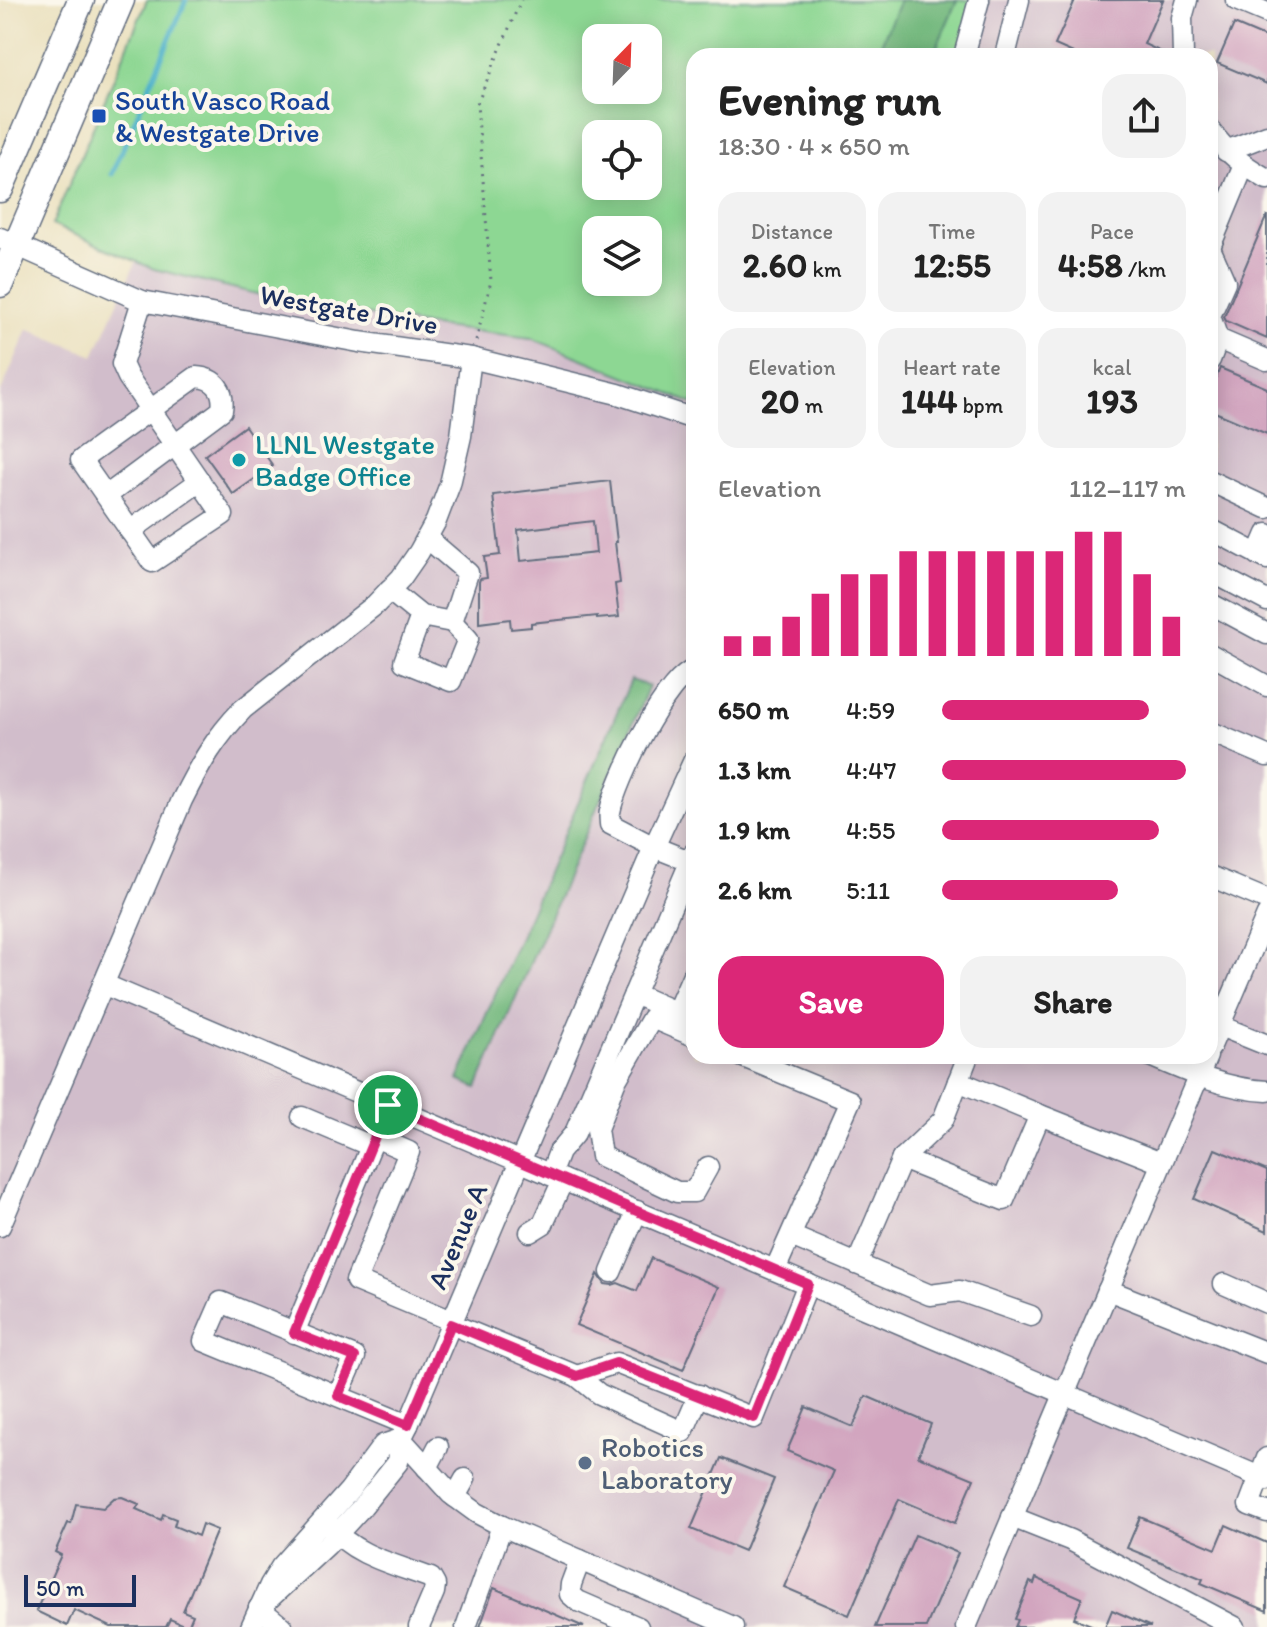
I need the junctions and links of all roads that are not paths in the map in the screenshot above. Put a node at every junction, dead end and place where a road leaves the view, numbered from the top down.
1 (81, 0) edge
2 (121, 0) edge
3 (979, 0) edge
4 (1019, 0) edge
5 (1187, 0) edge
6 (1236, 0) edge
7 (1267, 13) edge
8 (966, 48) edge
9 (1007, 48) edge
10 (1183, 48) edge
11 (1267, 135) edge
12 (1218, 140) edge
13 (1226, 151) junction
14 (1244, 165) junction
15 (1267, 179) edge
16 (0, 189) edge
17 (1218, 228) edge
18 (8, 241) edge
19 (1218, 266) edge
20 (0, 284) edge
21 (1218, 298) edge
22 (142, 301) junction
23 (1218, 339) edge
24 (471, 358) junction
25 (1267, 360) edge
26 (151, 410) junction
27 (686, 416) edge
28 (175, 446) junction
29 (200, 481) junction
30 (1218, 485) edge
31 (106, 496) junction
32 (1267, 508) edge
33 (130, 531) junction
34 (1218, 533) edge
35 (1267, 534) edge
36 (427, 538) junction
37 (1262, 557) edge
38 (1218, 575) edge
39 (389, 590) junction
40 (1267, 601) edge
41 (1218, 608) edge
42 (421, 616) junction
43 (452, 622) junction
44 (1267, 634) edge
45 (1218, 658) edge
46 (686, 672) edge
47 (1267, 686) edge
48 (1218, 735) edge
49 (1267, 756) edge
50 (686, 777) edge
51 (654, 847) junction
52 (686, 857) edge
53 (686, 875) edge
54 (1218, 879) edge
55 (1267, 900) edge
56 (1267, 915) edge
57 (103, 984) junction
58 (634, 994) junction
59 (685, 1016) edge
60 (1220, 1026) junction
61 (1218, 1030) edge
62 (686, 1033) edge
63 (1267, 1045) edge
64 (760, 1064) edge
65 (965, 1064) edge
66 (1169, 1064) edge
67 (1203, 1064) edge
68 (1198, 1076) junction
69 (958, 1081) junction
70 (1267, 1091) edge
71 (388, 1105) junction
72 (1040, 1115) junction
73 (302, 1117) dead end
74 (373, 1142) junction
75 (902, 1159) junction
76 (519, 1161) junction
77 (1161, 1163) junction
78 (708, 1167) dead end
79 (556, 1177) junction
80 (637, 1211) junction
81 (0, 1226) edge
82 (530, 1232) dead end
83 (791, 1236) junction
84 (857, 1264) junction
85 (321, 1267) junction
86 (775, 1270) junction
87 (611, 1272) dead end
88 (356, 1281) junction
89 (808, 1284) junction
90 (1224, 1284) dead end
91 (1108, 1290) junction
92 (1267, 1303) edge
93 (1031, 1316) dead end
94 (451, 1322) junction
95 (294, 1333) junction
96 (1267, 1353) edge
97 (577, 1376) junction
98 (1065, 1393) junction
99 (699, 1395) junction
100 (338, 1396) junction
101 (405, 1432) junction
102 (438, 1447) dead end
103 (427, 1468) junction
104 (1264, 1471) edge
105 (465, 1479) dead end
106 (455, 1497) junction
107 (1267, 1512) edge
108 (1012, 1517) junction
109 (502, 1526) junction
110 (330, 1527) junction
111 (580, 1560) junction
112 (255, 1618) edge
113 (698, 1620) edge
114 (282, 1627) edge
115 (419, 1627) edge
116 (466, 1627) edge
117 (638, 1627) edge
118 (733, 1627) edge
119 (966, 1627) edge
120 (1235, 1627) edge

1 - 16 main road
2 - 18 main road
3 - 8 street
4 - 9 street
5 - 10 street
6 - 7 street
11 - 13 street
12 - 13 street
13 - 14 street
14 - 15 street
14 - 17 street
18 - 20 main road
18 - 22 street, Westgate Drive
19 - 21 street
22 - 24 street, Westgate Drive
22 - 26 street
23 - 25 street
24 - 27 street, Westgate Drive
24 - 36 street
26 - 28 street
26 - 28 street
26 - 31 street
28 - 29 street
28 - 31 street
29 - 33 street
29 - 33 street
30 - 32 street
31 - 33 street
34 - 37 street
35 - 37 street
36 - 39 street
36 - 43 street
38 - 40 street
39 - 42 street
39 - 57 street
41 - 44 street
42 - 43 street
42 - 43 street
45 - 47 street
46 - 51 street
48 - 49 street
50 - 51 street, Avenue A
51 - 52 street
51 - 76 street, Avenue A
53 - 58 street
54 - 55 street
56 - 60 street
57 - 71 street
57 - 81 street
58 - 59 street
58 - 79 street
60 - 61 street
60 - 63 street
62 - 78 street
64 - 83 street
65 - 69 street
66 - 68 street
67 - 68 street
68 - 70 street
68 - 77 street
69 - 72 street
69 - 75 street
71 - 74 street
71 - 76 street
72 - 75 street
72 - 77 street
73 - 74 street
74 - 85 street
74 - 88 street
75 - 84 street
76 - 79 street
76 - 94 street, Avenue A
77 - 91 street
79 - 80 street
79 - 82 street
80 - 86 street
80 - 87 street
83 - 84 street
83 - 86 street
84 - 93 street
85 - 88 street
85 - 95 street
86 - 89 street
88 - 94 street
89 - 98 street
89 - 99 street
90 - 92 street
91 - 96 street
91 - 98 street
94 - 97 street
94 - 101 street, Avenue A
95 - 100 street
95 - 100 street
97 - 99 street
97 - 99 street
98 - 104 street
98 - 108 street
100 - 101 street
101 - 103 street
101 - 110 street
102 - 103 street
103 - 106 street
104 - 107 street
105 - 106 street
106 - 109 street
108 - 119 street
108 - 120 street
109 - 111 street
109 - 116 street
110 - 112 street
110 - 115 street
111 - 113 street
111 - 117 street
112 - 114 street
113 - 118 street

